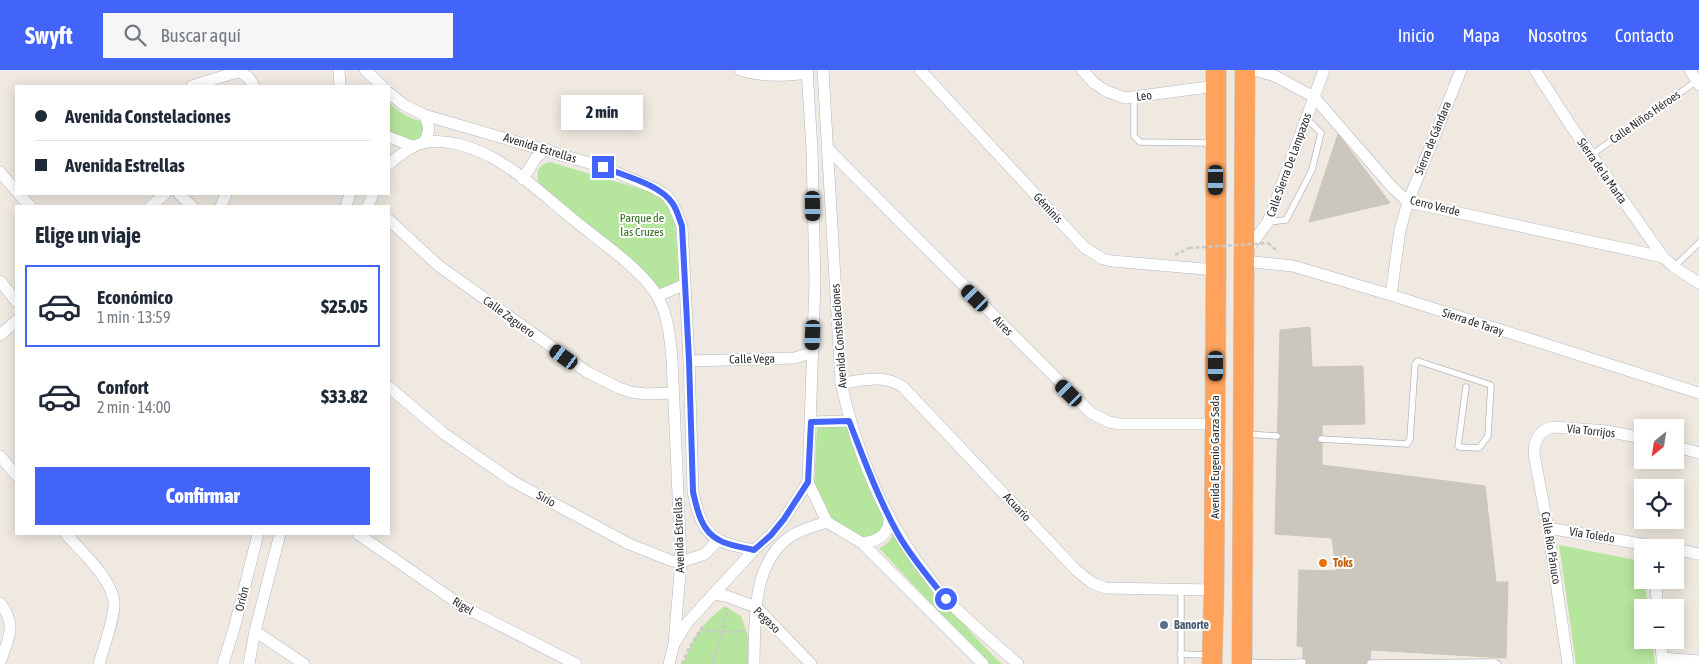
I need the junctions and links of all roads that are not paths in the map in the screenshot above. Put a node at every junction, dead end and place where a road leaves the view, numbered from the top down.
1 (343, 70) edge
2 (365, 70) edge
3 (740, 70) edge
4 (823, 70) edge
5 (920, 70) edge
6 (1082, 70) edge
7 (1245, 70) edge
8 (1254, 70) edge
9 (1324, 70) edge
10 (1461, 70) edge
11 (1535, 70) edge
12 (1690, 70) edge
13 (808, 72) edge
14 (1216, 78) edge
15 (1698, 82) edge
16 (195, 85) edge
17 (254, 85) edge
18 (340, 85) edge
19 (381, 85) edge
20 (390, 94) edge
21 (1314, 97) junction
22 (1134, 98) junction
23 (424, 115) junction
24 (1306, 118) junction
25 (390, 137) edge
26 (424, 142) junction
27 (1216, 144) junction
28 (412, 146) junction
29 (827, 148) junction
30 (546, 149) junction
31 (1591, 155) junction
32 (390, 163) edge
33 (0, 172) edge
34 (524, 179) junction
35 (15, 189) edge
36 (20, 195) edge
37 (164, 195) edge
38 (180, 195) edge
39 (1408, 202) junction
40 (29, 205) edge
41 (152, 205) edge
42 (191, 205) edge
43 (390, 221) edge
44 (1268, 222) junction
45 (1699, 243) edge
46 (1663, 257) junction
47 (1244, 258) junction
48 (1674, 267) junction
49 (1216, 270) junction
50 (0, 281) edge
51 (1699, 284) edge
52 (684, 285) junction
53 (657, 296) junction
54 (1391, 296) junction
55 (15, 300) edge
56 (15, 322) edge
57 (0, 335) edge
58 (813, 352) junction
59 (689, 360) junction
60 (840, 383) junction
61 (1466, 387) dead end
62 (390, 388) edge
63 (673, 393) junction
64 (1699, 394) edge
65 (849, 421) junction
66 (811, 422) junction
67 (1215, 424) junction
68 (1243, 433) junction
69 (1540, 433) joint
70 (1277, 436) dead end
71 (1634, 436) edge
72 (1322, 439) dead end
73 (1684, 449) edge
74 (1699, 453) edge
75 (0, 456) edge
76 (15, 474) edge
77 (808, 482) junction
78 (889, 515) junction
79 (827, 522) junction
80 (1548, 528) junction
81 (67, 535) edge
82 (258, 535) edge
83 (280, 535) edge
84 (359, 535) edge
85 (718, 540) junction
86 (862, 543) junction
87 (1634, 543) edge
88 (754, 550) junction
89 (1684, 552) edge
90 (1699, 554) edge
91 (681, 562) junction
92 (1181, 589) junction
93 (1214, 590) junction
94 (713, 594) junction
95 (0, 602) edge
96 (756, 607) junction
97 (255, 631) junction
98 (674, 644) junction
99 (1180, 654) junction
100 (1212, 660) edge
101 (1662, 661) edge
102 (1699, 661) edge
103 (1303, 662) dead end
104 (0, 663) edge
105 (1242, 663) edge
106 (1370, 663) edge
107 (99, 664) edge
108 (222, 664) edge
109 (249, 664) edge
110 (304, 664) edge
111 (576, 664) edge
112 (669, 664) edge
113 (754, 664) edge
114 (811, 664) edge
115 (983, 664) edge
116 (1018, 664) edge
117 (1181, 664) edge
118 (1275, 664) edge
119 (1423, 664) edge
120 (1498, 664) edge
121 (1568, 664) edge

1 - 18 street
2 - 19 street
3 - 13 street
4 - 29 street, Avenida Constelaciones
5 - 49 street, Géminis
6 - 22 street, Leo
7 - 47 highway
8 - 21 street, Cerro Verde
9 - 21 street, Calle Sierra De Lampazos
10 - 39 street, Sierra de Gándara
11 - 31 street, Sierra de la Marta
12 - 15 street
13 - 58 street, Avenida Constelaciones
14 - 22 street, Leo
14 - 27 highway, Avenida Eugenio Garza Sada
15 - 31 lane, Calle Niños Héroes
16 - 17 street
20 - 23 street, Avenida Estrellas
21 - 24 street, Calle Sierra De Lampazos
21 - 39 street, Cerro Verde
22 - 27 lane
23 - 26 street
23 - 30 street, Avenida Estrellas
24 - 44 street, Calle Sierra De Lampazos
24 - 44 lane
25 - 28 street
26 - 28 street
26 - 34 street, Avenida Estrellas
27 - 49 highway, Avenida Eugenio Garza Sada
28 - 32 street
29 - 60 street, Avenida Constelaciones
29 - 67 street, Aires
30 - 34 street
30 - 52 street, Avenida Estrellas
31 - 46 street, Sierra de la Marta
33 - 35 street
34 - 53 street, Avenida Estrellas
36 - 40 street
37 - 41 street
38 - 42 street
39 - 46 street, Cerro Verde
39 - 54 street, Sierra de Gándara
43 - 63 street, Calle Zaguero
44 - 47 street, Calle Sierra De Lampazos
45 - 48 lane
46 - 48 street, Sierra de la Marta
47 - 54 street, Sierra de Taray
47 - 68 highway
48 - 51 street
49 - 67 highway, Avenida Eugenio Garza Sada
50 - 55 street
52 - 53 street
52 - 59 street, Avenida Estrellas
53 - 63 street, Avenida Estrellas
54 - 64 street, Sierra de Taray
56 - 57 street
58 - 59 street, Calle Vega
58 - 66 street, Avenida Constelaciones
59 - 85 street, Avenida Estrellas
60 - 65 street, Avenida Constelaciones
60 - 92 street, Acuario
61 - 72 lane
62 - 91 street, Sirio
63 - 91 street, Avenida Estrellas
65 - 66 street
65 - 78 street, Avenida Constelaciones
66 - 77 street, Avenida Constelaciones
67 - 93 highway, Avenida Eugenio Garza Sada
68 - 70 lane
68 - 105 highway
69 - 71 street, Vía Torrijos
69 - 80 street, Calle Río Pánuco
73 - 74 street
75 - 76 street
77 - 79 street, Avenida Constelaciones
77 - 88 street, Avenida Estrellas
78 - 86 street
78 - 116 street, Avenida Constelaciones
79 - 86 street
79 - 96 street
80 - 87 street, Vía Toledo
80 - 121 street, Calle Río Pánuco
81 - 107 street
82 - 108 street, Orión
83 - 97 street, Orión
84 - 111 street, Rigel
85 - 88 street
85 - 91 street
86 - 115 street
88 - 94 street, Avenida Estrellas
89 - 90 street
91 - 98 street, Avenida Estrellas
92 - 93 street, Acuario
92 - 99 lane
93 - 100 highway, Avenida Eugenio Garza Sada
94 - 96 street, Pegaso
94 - 98 street, Avenida Estrellas
95 - 104 street
96 - 113 street
96 - 114 street, Pegaso
97 - 109 street, Orión
97 - 110 street
98 - 112 street, Avenida Estrellas
99 - 100 lane
99 - 117 lane
101 - 102 street
103 - 118 lane
105 - 118 lane
106 - 119 lane
119 - 120 lane

